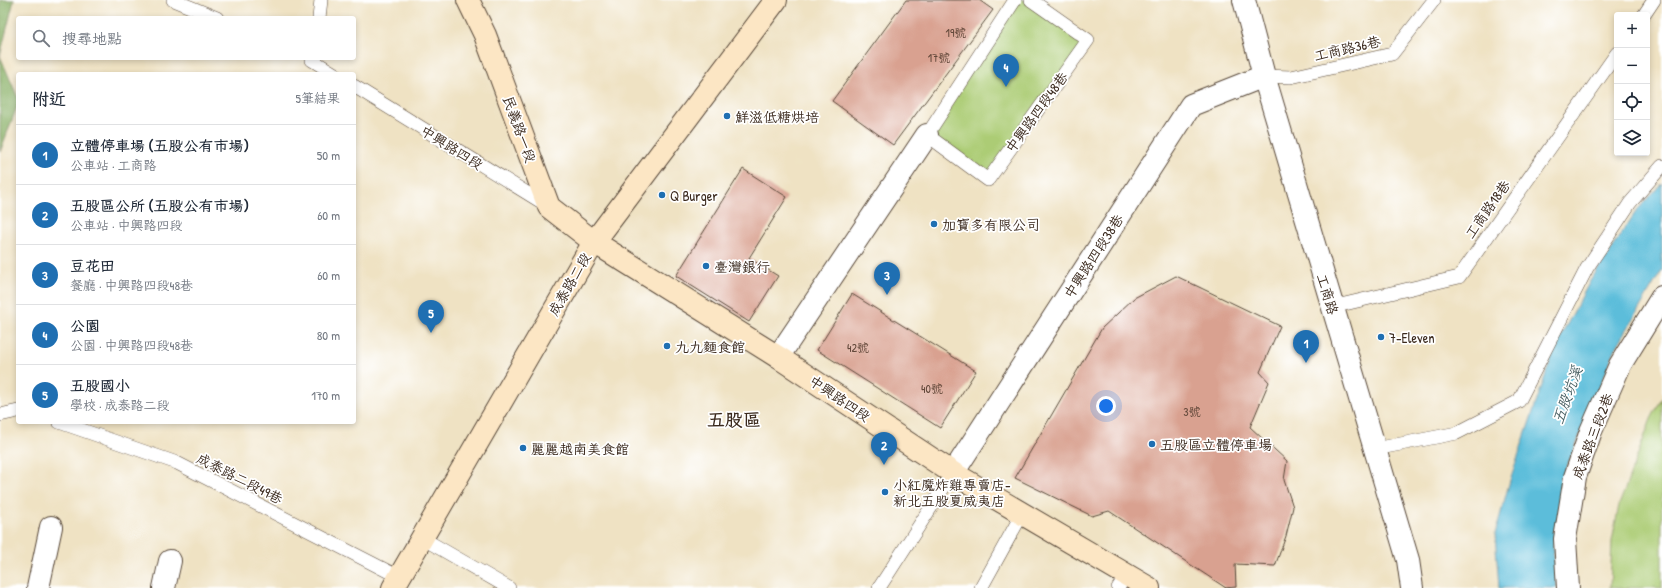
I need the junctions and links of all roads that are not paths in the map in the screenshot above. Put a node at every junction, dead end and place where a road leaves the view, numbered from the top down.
1 (173, 0) edge
2 (321, 0) edge
3 (468, 0) edge
4 (776, 0) edge
5 (1015, 0) edge
6 (1031, 0) edge
7 (1244, 0) edge
8 (1434, 0) edge
9 (1654, 0) edge
10 (1646, 12) edge
11 (212, 16) edge
12 (318, 16) edge
13 (1614, 57) edge
14 (313, 60) edge
15 (332, 72) edge
16 (1264, 76) junction
17 (356, 87) edge
18 (927, 135) junction
19 (1662, 166) edge
20 (549, 207) junction
21 (594, 242) junction
22 (1662, 298) edge
23 (1332, 307) junction
24 (778, 357) junction
25 (16, 412) edge
26 (0, 415) edge
27 (65, 424) edge
28 (1375, 450) junction
29 (953, 473) junction
30 (1022, 514) junction
31 (50, 527) dead end
32 (422, 538) junction
33 (170, 561) dead end
34 (1123, 581) edge
35 (396, 583) edge
36 (38, 588) edge
37 (164, 588) edge
38 (509, 588) edge
39 (879, 588) edge
40 (981, 588) edge
41 (1149, 588) edge
42 (1412, 588) edge
43 (1568, 588) edge

1 - 11 lane
2 - 12 lane
3 - 20 main road, 民義路一段
4 - 21 main road, 成泰路二段
5 - 18 lane
6 - 18 lane, 中興路四段48巷
7 - 16 street, 工商路
8 - 16 lane, 工商路36巷
9 - 10 lane
13 - 23 lane, 工商路18巷
14 - 15 lane
16 - 23 street, 工商路
16 - 29 street, 中興路四段38巷
17 - 20 lane, 中興路四段
18 - 24 street
19 - 28 lane
20 - 21 main road
21 - 24 main road, 中興路四段
21 - 32 main road, 成泰路二段
22 - 43 street, 成泰路三段2巷
23 - 28 street, 工商路
24 - 29 main road, 中興路四段
25 - 26 lane
27 - 35 lane, 成泰路二段49巷
28 - 42 street, 工商路
29 - 30 main road, 中興路四段
29 - 39 lane
30 - 34 main road, 中興路四段
30 - 40 lane
31 - 36 street
32 - 35 main road, 成泰路二段
32 - 38 lane
33 - 37 street
34 - 41 main road, 中興路四段

